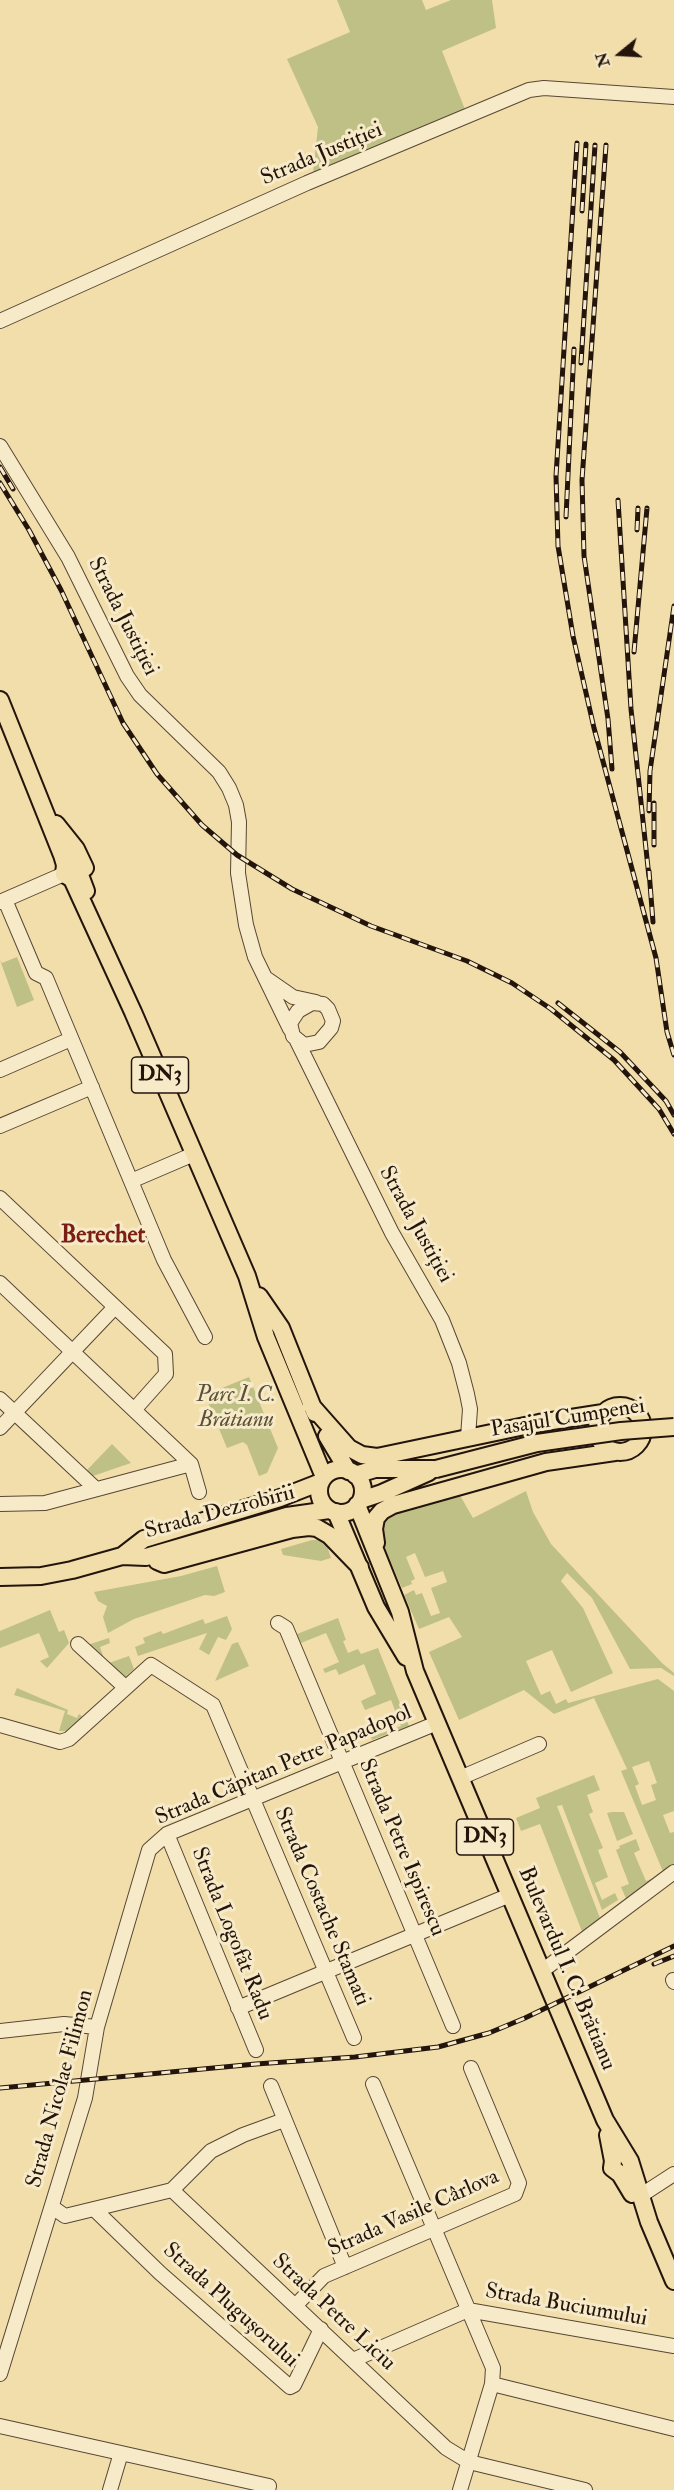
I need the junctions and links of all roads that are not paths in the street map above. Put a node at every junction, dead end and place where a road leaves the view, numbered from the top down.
1 (674, 97) edge
2 (0, 321) edge
3 (0, 446) edge
4 (0, 700) edge
5 (24, 757) junction
6 (56, 824) junction
7 (71, 871) junction
8 (3, 901) edge
9 (96, 917) junction
10 (266, 978) junction
11 (126, 995) junction
12 (318, 1003) junction
13 (294, 1035) junction
14 (71, 1039) junction
15 (0, 1070) edge
16 (92, 1086) junction
17 (0, 1126) edge
18 (194, 1154) junction
19 (131, 1181) junction
20 (0, 1198) edge
21 (247, 1276) junction
22 (0, 1283) edge
23 (115, 1306) junction
24 (205, 1337) dead end
25 (72, 1352) junction
26 (0, 1399) edge
27 (311, 1405) junction
28 (134, 1410) junction
29 (15, 1412) junction
30 (603, 1413) junction
31 (674, 1427) edge
32 (0, 1428) edge
33 (468, 1437) junction
34 (444, 1444) junction
35 (615, 1452) junction
36 (191, 1464) junction
37 (396, 1469) junction
38 (436, 1469) junction
39 (352, 1473) junction
40 (322, 1479) junction
41 (96, 1489) junction
42 (199, 1492) dead end
43 (382, 1493) junction
44 (422, 1496) junction
45 (359, 1502) junction
46 (0, 1504) edge
47 (333, 1511) junction
48 (122, 1556) junction
49 (146, 1557) junction
50 (378, 1558) junction
51 (360, 1567) junction
52 (0, 1577) edge
53 (278, 1623) dead end
54 (78, 1644) dead end
55 (415, 1671) junction
56 (125, 1687) junction
57 (437, 1723) junction
58 (0, 1725) edge
59 (539, 1744) dead end
60 (342, 1762) junction
61 (460, 1778) junction
62 (252, 1799) junction
63 (167, 1834) junction
64 (149, 1850) joint
65 (674, 1872) edge
66 (510, 1895) junction
67 (415, 1935) junction
68 (542, 1971) junction
69 (326, 1972) junction
70 (238, 2008) junction
71 (453, 2026) dead end
72 (98, 2027) junction
73 (0, 2031) edge
74 (354, 2038) dead end
75 (256, 2050) dead end
76 (471, 2068) dead end
77 (373, 2084) dead end
78 (271, 2086) dead end
79 (284, 2120) junction
80 (623, 2165) junction
81 (674, 2174) edge
82 (172, 2190) junction
83 (640, 2196) junction
84 (52, 2207) junction
85 (94, 2209) junction
86 (649, 2222) junction
87 (434, 2229) junction
88 (345, 2267) junction
89 (674, 2281) edge
90 (296, 2305) junction
91 (468, 2310) junction
92 (321, 2329) junction
93 (674, 2346) edge
94 (353, 2360) junction
95 (0, 2374) edge
96 (492, 2384) junction
97 (0, 2426) edge
98 (674, 2429) edge
99 (121, 2453) junction
100 (469, 2462) junction
101 (269, 2488) edge
102 (110, 2490) edge
103 (460, 2490) edge
104 (585, 2490) edge

1 - 2 street, Strada Justiției
3 - 10 street, Strada Justiției
4 - 5 main road, DN3
5 - 6 main road, DN3
5 - 7 main road, DN3
6 - 7 main road, DN3
6 - 9 main road
7 - 8 street
7 - 9 main road, DN3
7 - 11 main road, DN3
8 - 14 street
9 - 11 main road, DN3
10 - 12 street
10 - 13 street, Strada Justiției
11 - 18 main road, DN3
12 - 13 street
12 - 13 street
13 - 33 street, Strada Justiției
14 - 15 street
14 - 16 street
16 - 17 street
16 - 19 street
18 - 19 street
18 - 21 main road, DN3
19 - 24 street
20 - 23 street
21 - 27 main road, DN3
21 - 40 main road, DN3
22 - 25 street
23 - 25 street
23 - 28 street
25 - 28 street
25 - 29 street
26 - 29 street
27 - 34 main road
27 - 39 main road, DN3
28 - 36 street
29 - 32 street
29 - 41 street
30 - 33 main road
30 - 35 main road
30 - 35 main road
31 - 38 main road, Pasajul Cumpenei, bridge
33 - 34 main road
34 - 37 main road
35 - 44 main road
36 - 41 street
36 - 42 street
37 - 38 main road
37 - 39 main road
38 - 43 main road
39 - 40 main road
39 - 45 main road, DN3
40 - 47 main road, DN3
40 - 48 main road, Strada Dezrobirii
41 - 46 street
43 - 44 main road
43 - 45 main road
44 - 50 main road
45 - 47 main road
45 - 50 main road, Bulevardul I. C. Brătianu / DN3
47 - 49 main road, Strada Dezrobirii
47 - 51 main road, Bulevardul I. C. Brătianu / DN3
48 - 49 main road, Strada Dezrobirii
48 - 52 main road, Strada Dezrobirii
49 - 51 main road
50 - 55 main road, Bulevardul I. C. Brătianu / DN3
51 - 55 main road, Bulevardul I. C. Brătianu / DN3
53 - 60 street, Strada Petre Ispirescu
54 - 56 street
55 - 57 main road, Bulevardul I. C. Brătianu / DN3
56 - 58 street
56 - 62 street, Strada Costache Stamati
57 - 60 street, Strada Căpitan Petre Papadopol
57 - 61 main road, Bulevardul I. C. Brătianu / DN3
59 - 61 street
60 - 62 street, Strada Căpitan Petre Papadopol
60 - 67 street, Strada Petre Ispirescu
61 - 66 main road, Bulevardul I. C. Brătianu / DN3
62 - 63 street, Strada Căpitan Petre Papadopol
62 - 69 street, Strada Costache Stamati
63 - 64 street, Strada Căpitan Petre Papadopol
63 - 70 street, Strada Logofăt Radu
64 - 72 street, Strada Nicolae Filimon
65 - 68 street
66 - 67 street
66 - 68 main road, Bulevardul I. C. Brătianu / DN3
67 - 69 street
67 - 71 street, Strada Petre Ispirescu
68 - 80 main road, Bulevardul I. C. Brătianu / DN3
69 - 70 street
69 - 74 street, Strada Costache Stamati
70 - 75 street, Strada Logofăt Radu
72 - 73 street
72 - 84 street, Strada Nicolae Filimon
76 - 87 street, Strada Vasile Cârlova
77 - 87 street
78 - 79 street
79 - 82 street
79 - 88 street
80 - 83 main road, Bulevardul I. C. Brătianu
80 - 86 main road, Bulevardul I. C. Brătianu
81 - 83 street
82 - 85 street
82 - 90 street, Strada Petre Liciu
83 - 86 main road, Bulevardul I. C. Brătianu
84 - 85 street
84 - 95 street, Strada Nicolae Filimon
85 - 92 street, Strada Plugușorului
86 - 89 main road, Bulevardul I. C. Brătianu
87 - 88 street, Strada Vasile Cârlova
87 - 91 street
88 - 90 street, Strada Vasile Cârlova
90 - 92 street, Strada Petre Liciu
91 - 93 street, Strada Buciumului
91 - 94 street, Strada Buciumului
91 - 96 street
92 - 94 street, Strada Petre Liciu
94 - 100 street, Strada Petre Liciu
96 - 98 street
96 - 100 street
97 - 99 street
99 - 101 street
99 - 102 street
100 - 103 street
100 - 104 street, Strada Petre Liciu

